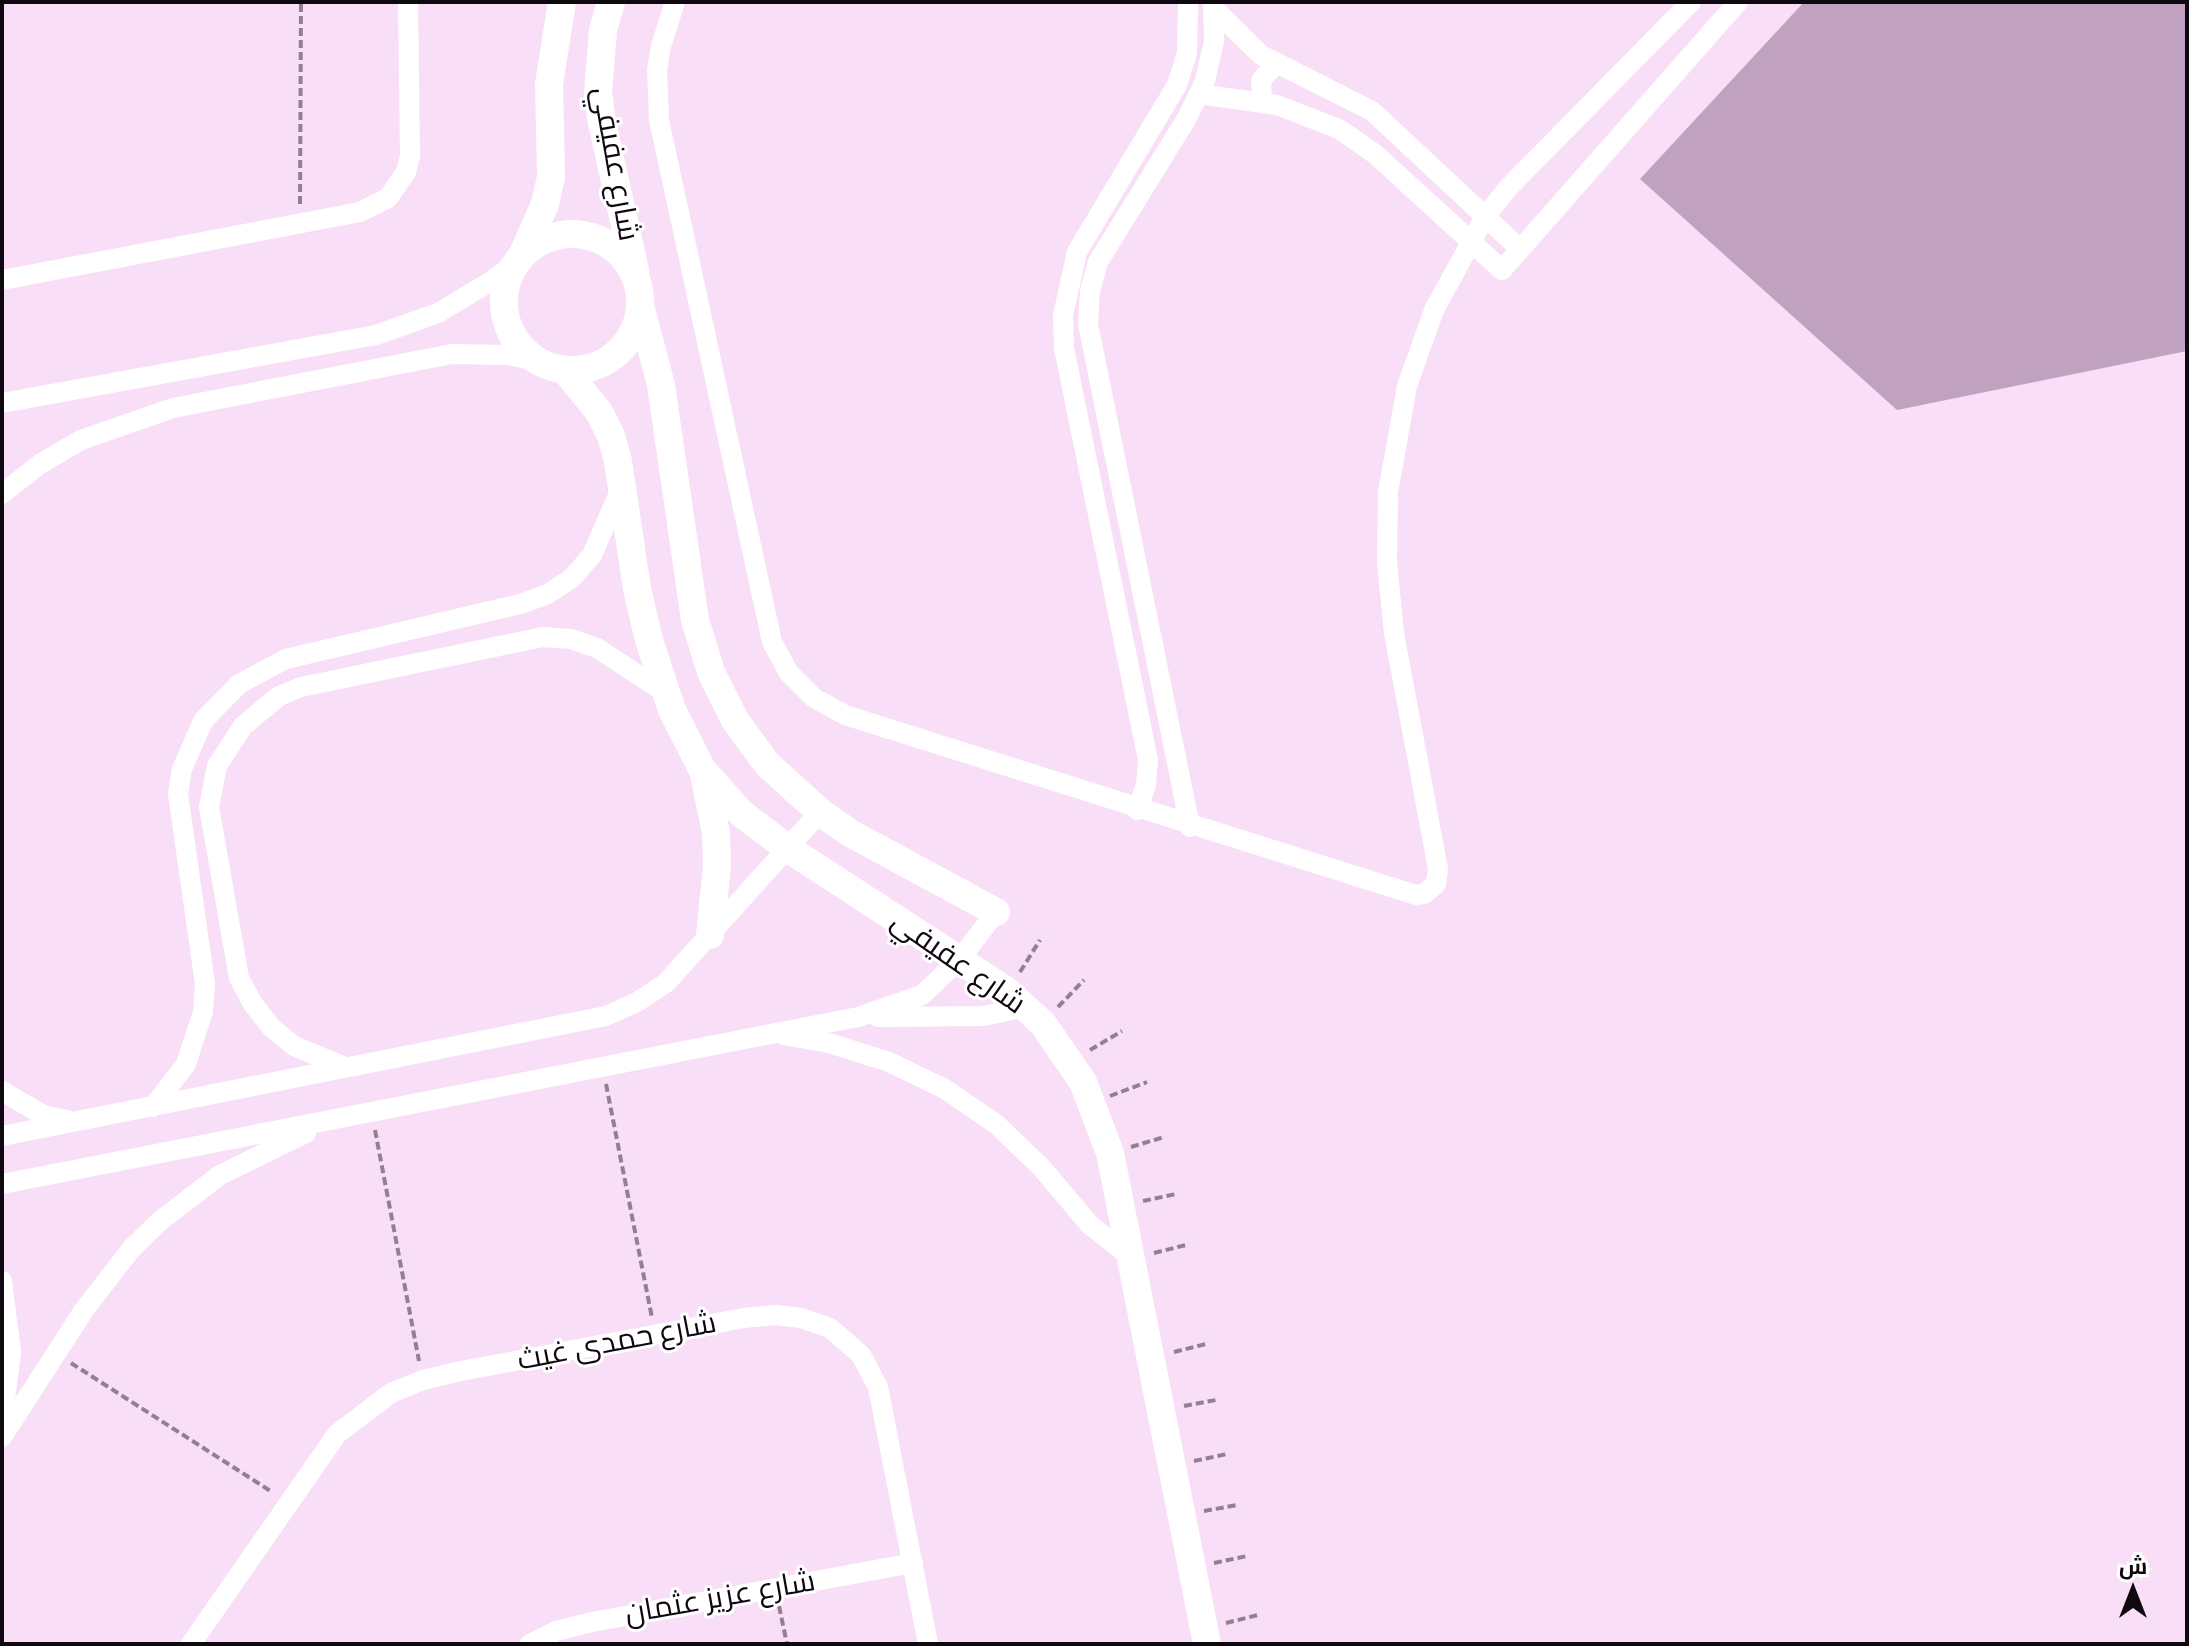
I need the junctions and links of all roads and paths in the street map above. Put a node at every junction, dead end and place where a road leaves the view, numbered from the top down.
1 (301, 2) edge
2 (408, 2) edge
3 (562, 2) edge
4 (611, 2) edge
5 (675, 2) edge
6 (1188, 2) edge
7 (1691, 2) edge
8 (1738, 2) edge
9 (1213, 5) edge
10 (1276, 64) junction
11 (1199, 94) junction
12 (1262, 101) junction
13 (1485, 217) junction
14 (300, 223) junction
15 (1469, 241) junction
16 (1520, 249) junction
17 (521, 257) junction
18 (637, 279) junction
19 (2, 280) edge
20 (641, 309) junction
21 (1090, 344) junction
22 (1064, 348) junction
23 (536, 361) junction
24 (565, 370) junction
25 (2, 403) edge
26 (621, 488) junction
27 (2, 494) edge
28 (664, 692) junction
29 (702, 769) junction
30 (1180, 783) junction
31 (1146, 785) junction
32 (1137, 810) junction
33 (820, 812) junction
34 (1190, 827) junction
35 (787, 848) junction
36 (996, 912) joint
37 (710, 935) junction
38 (1040, 940) dead end
39 (960, 959) junction
40 (1084, 980) dead end
41 (1025, 1008) junction
42 (858, 1017) junction
43 (1122, 1031) dead end
44 (768, 1033) junction
45 (1071, 1061) junction
46 (603, 1066) junction
47 (349, 1068) junction
48 (1147, 1082) dead end
49 (2, 1091) edge
50 (1093, 1103) junction
51 (153, 1107) junction
52 (372, 1112) junction
53 (340, 1119) junction
54 (75, 1122) junction
55 (2, 1136) edge
56 (1164, 1137) dead end
57 (1110, 1153) junction
58 (2, 1184) edge
59 (1176, 1194) dead end
60 (1121, 1205) junction
61 (1186, 1245) dead end
62 (1132, 1258) junction
63 (2, 1281) edge
64 (655, 1334) junction
65 (1206, 1344) dead end
66 (55, 1353) junction
67 (1152, 1358) junction
68 (423, 1380) junction
69 (1216, 1400) dead end
70 (1162, 1411) junction
71 (2, 1423) edge
72 (2, 1437) edge
73 (1227, 1454) dead end
74 (1172, 1465) junction
75 (288, 1502) junction
76 (1237, 1505) dead end
77 (1182, 1516) junction
78 (1247, 1556) dead end
79 (913, 1563) junction
80 (1192, 1567) junction
81 (775, 1588) junction
82 (1258, 1615) dead end
83 (1205, 1636) edge
84 (191, 1644) edge
85 (530, 1644) edge
86 (787, 1644) edge
87 (928, 1644) edge

1 - 14 path
2 - 14 street
3 - 17 street, شارع عفيفي
4 - 18 street, شارع عفيفي
5 - 32 street
6 - 22 street
7 - 13 street
8 - 16 street
9 - 10 street
9 - 11 street
10 - 12 street
10 - 13 street
11 - 12 street
11 - 21 street
12 - 15 street
13 - 15 street
13 - 16 street
14 - 19 street
15 - 16 street
15 - 34 street
17 - 18 street
17 - 23 street
17 - 25 street
18 - 20 street
20 - 24 street
20 - 33 street, شارع عفيفي
21 - 22 street
21 - 30 street
22 - 31 street
23 - 24 street
23 - 27 street
24 - 26 street, شارع عفيفي
26 - 28 street, شارع عفيفي
26 - 51 street
28 - 29 street, شارع عفيفي
28 - 47 street
29 - 35 street, شارع عفيفي
29 - 37 street
30 - 31 street
30 - 34 street
31 - 32 street
32 - 34 street
33 - 35 street
33 - 36 street, شارع عفيفي
35 - 37 street
35 - 39 street, شارع عفيفي
36 - 39 street
37 - 47 street
38 - 41 path
39 - 41 street, شارع عفيفي
39 - 42 street
40 - 41 path
41 - 42 street
41 - 45 street, شارع عفيفي
42 - 44 street
43 - 45 path
44 - 46 street
44 - 62 street
45 - 50 street, شارع عفيفي
46 - 52 street
46 - 64 path
47 - 51 street
48 - 50 path
49 - 54 street
50 - 57 street, شارع عفيفي
51 - 54 street
52 - 53 street
52 - 68 path
53 - 58 street
53 - 66 street
54 - 55 street
56 - 57 path
57 - 60 street, شارع عفيفي
59 - 60 path
60 - 62 street, شارع عفيفي
61 - 62 path
62 - 67 street, شارع عفيفي
63 - 71 street
64 - 68 street, شارع حمدى غيث
64 - 79 street, شارع حمدى غيث
65 - 67 path
66 - 72 street
66 - 75 path
67 - 70 street, شارع عفيفي
68 - 75 street, شارع حمدى غيث
69 - 70 path
70 - 74 street, شارع عفيفي
73 - 74 path
74 - 77 street, شارع عفيفي
75 - 84 street, شارع حمدى غيث
76 - 77 path
77 - 80 street, شارع عفيفي
78 - 80 path
79 - 81 street, شارع عزيز عثمان
79 - 87 street, شارع حمدى غيث
80 - 83 street, شارع عفيفي
81 - 85 street, شارع عزيز عثمان
81 - 86 path
82 - 83 path

